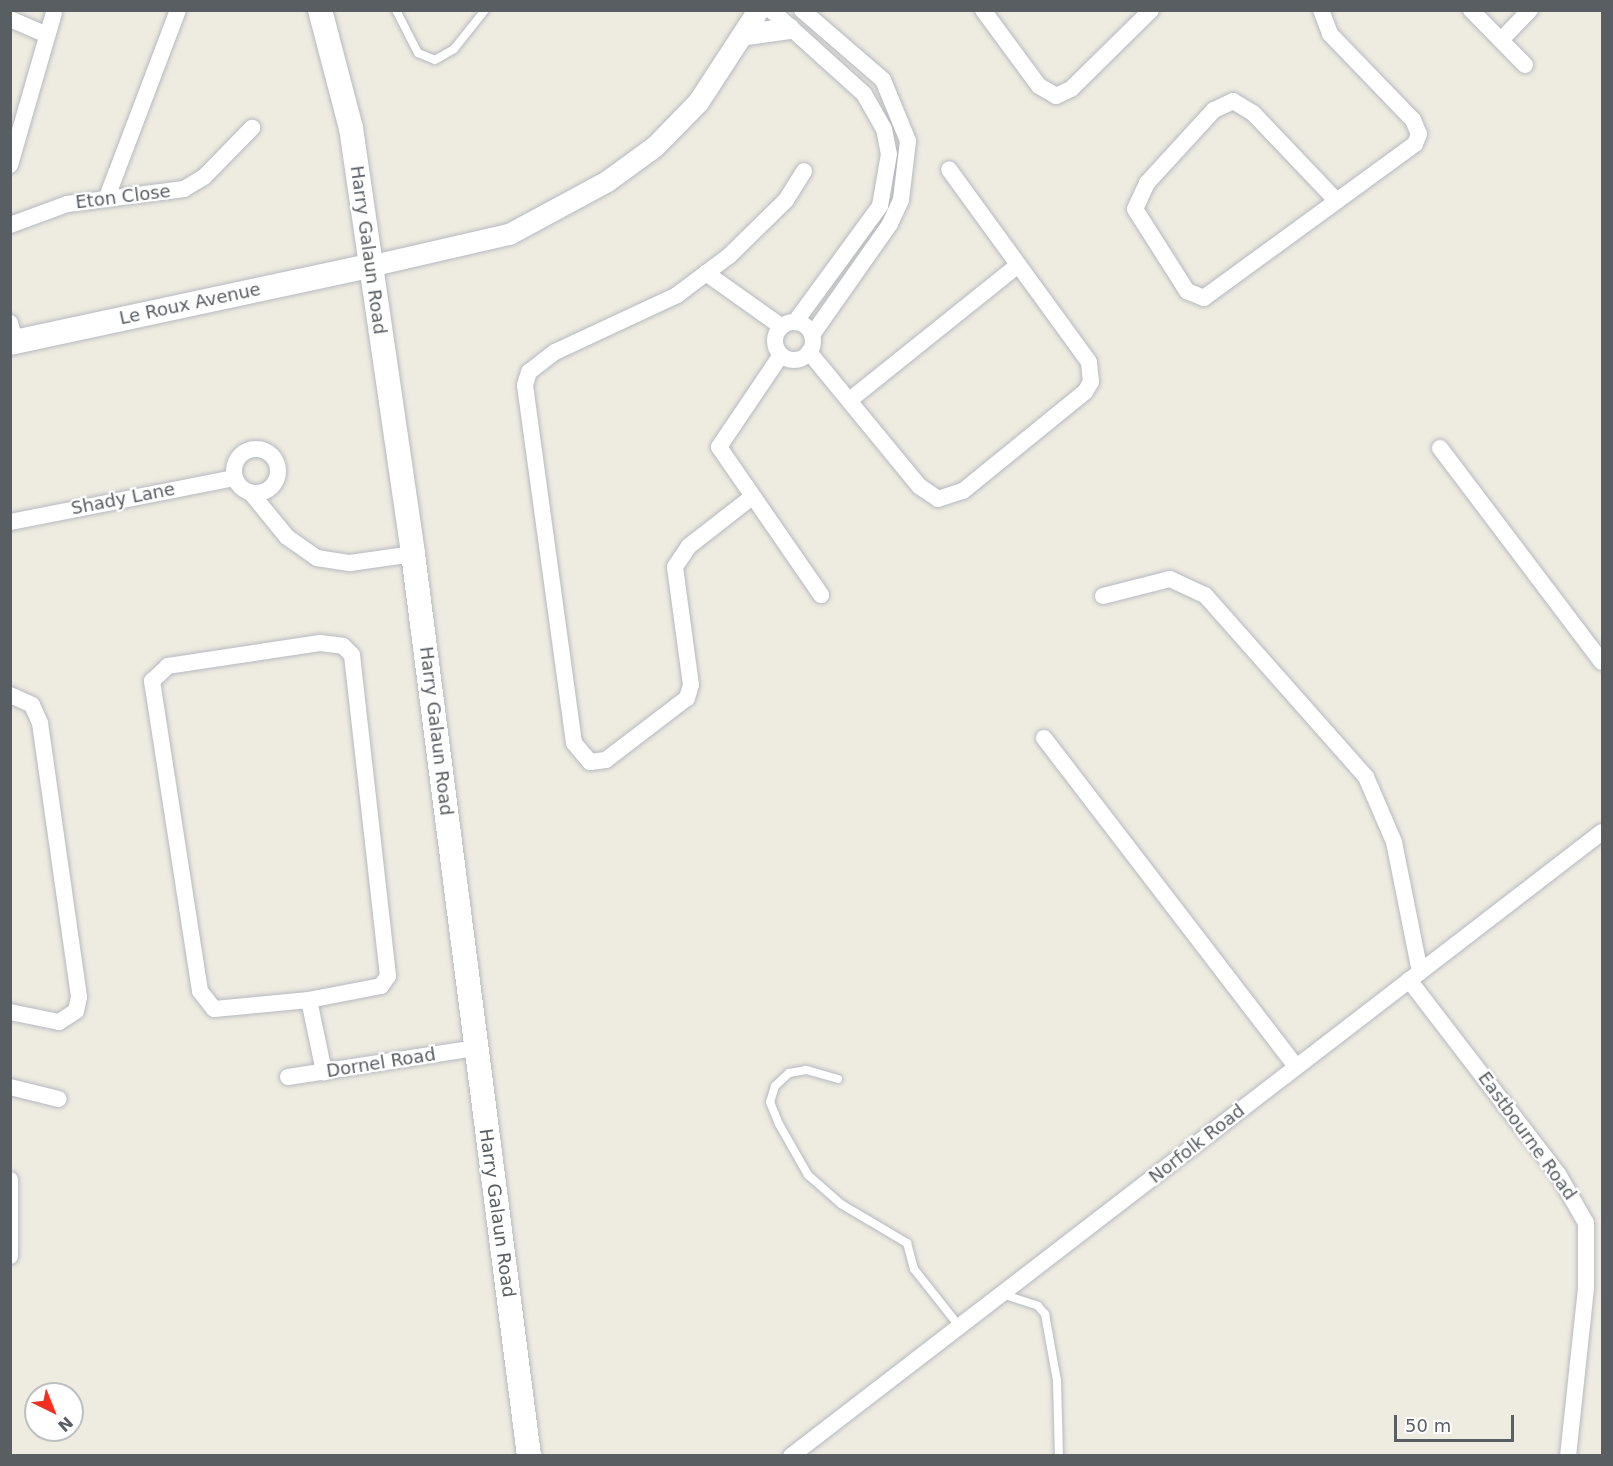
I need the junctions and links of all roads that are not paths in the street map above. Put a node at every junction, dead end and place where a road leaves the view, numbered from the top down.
1 (178, 10) edge
2 (320, 10) edge
3 (396, 10) edge
4 (485, 10) edge
5 (758, 10) edge
6 (771, 10) edge
7 (802, 10) edge
8 (983, 10) edge
9 (1151, 10) edge
10 (1321, 10) edge
11 (1471, 10) edge
12 (1530, 10) edge
13 (54, 13) dead end
14 (10, 19) edge
15 (789, 28) junction
16 (746, 34) junction
17 (47, 35) junction
18 (1501, 40) junction
19 (843, 42) junction
20 (826, 62) junction
21 (1525, 65) dead end
22 (252, 128) dead end
23 (10, 165) edge
24 (949, 169) dead end
25 (804, 171) dead end
26 (107, 197) junction
27 (1334, 198) junction
28 (10, 225) edge
29 (369, 266) junction
30 (1017, 266) junction
31 (706, 273) junction
32 (788, 324) junction
33 (812, 335) junction
34 (12, 336) edge
35 (809, 352) junction
36 (782, 355) junction
37 (851, 399) junction
38 (1440, 448) dead end
39 (235, 478) junction
40 (271, 487) junction
41 (251, 493) junction
42 (752, 497) junction
43 (274, 518) junction
44 (10, 522) edge
45 (413, 554) junction
46 (821, 595) dead end
47 (1102, 596) dead end
48 (1602, 662) edge
49 (10, 695) edge
50 (1044, 738) dead end
51 (1602, 832) edge
52 (1415, 976) junction
53 (309, 1000) junction
54 (10, 1012) edge
55 (475, 1048) junction
56 (1296, 1067) junction
57 (324, 1072) junction
58 (288, 1077) dead end
59 (838, 1079) dead end
60 (10, 1087) edge
61 (59, 1099) dead end
62 (10, 1180) edge
63 (10, 1256) edge
64 (1002, 1294) junction
65 (959, 1326) junction
66 (529, 1455) edge
67 (791, 1455) edge
68 (1059, 1455) edge
69 (1568, 1455) edge

1 - 26 street
2 - 29 main road, Harry Galaun Road
3 - 4 lane
5 - 16 street
6 - 15 street
7 - 19 street
8 - 9 street
10 - 27 street
11 - 18 street
12 - 18 street
13 - 17 street
14 - 17 street
15 - 16 street
15 - 20 street
16 - 29 street
17 - 23 street
18 - 21 street
19 - 20 street
19 - 33 street
20 - 32 street
22 - 26 street, Eton Close
24 - 30 street
25 - 31 street
26 - 28 street, Eton Close
27 - 27 street
29 - 34 main road, Le Roux Avenue
29 - 45 main road, Harry Galaun Road
30 - 37 street
30 - 37 street
31 - 32 street
31 - 42 street
32 - 33 street
32 - 36 street
33 - 35 street
35 - 36 street
35 - 37 street
36 - 42 street
38 - 48 street
39 - 40 street
39 - 41 street
39 - 44 street, Shady Lane
40 - 41 street
40 - 43 street
41 - 43 street
42 - 46 street
43 - 45 street
45 - 55 main road, Harry Galaun Road
47 - 52 street
49 - 54 street
50 - 56 street
51 - 52 street, Norfolk Road
52 - 56 street, Norfolk Road
52 - 69 street, Eastbourne Road
53 - 53 street
53 - 57 street
55 - 57 street, Dornel Road
55 - 66 main road, Harry Galaun Road
56 - 64 street, Norfolk Road
57 - 58 street, Dornel Road
59 - 65 lane
60 - 61 street
62 - 63 street
64 - 65 street, Norfolk Road
64 - 68 lane
65 - 67 street, Norfolk Road

